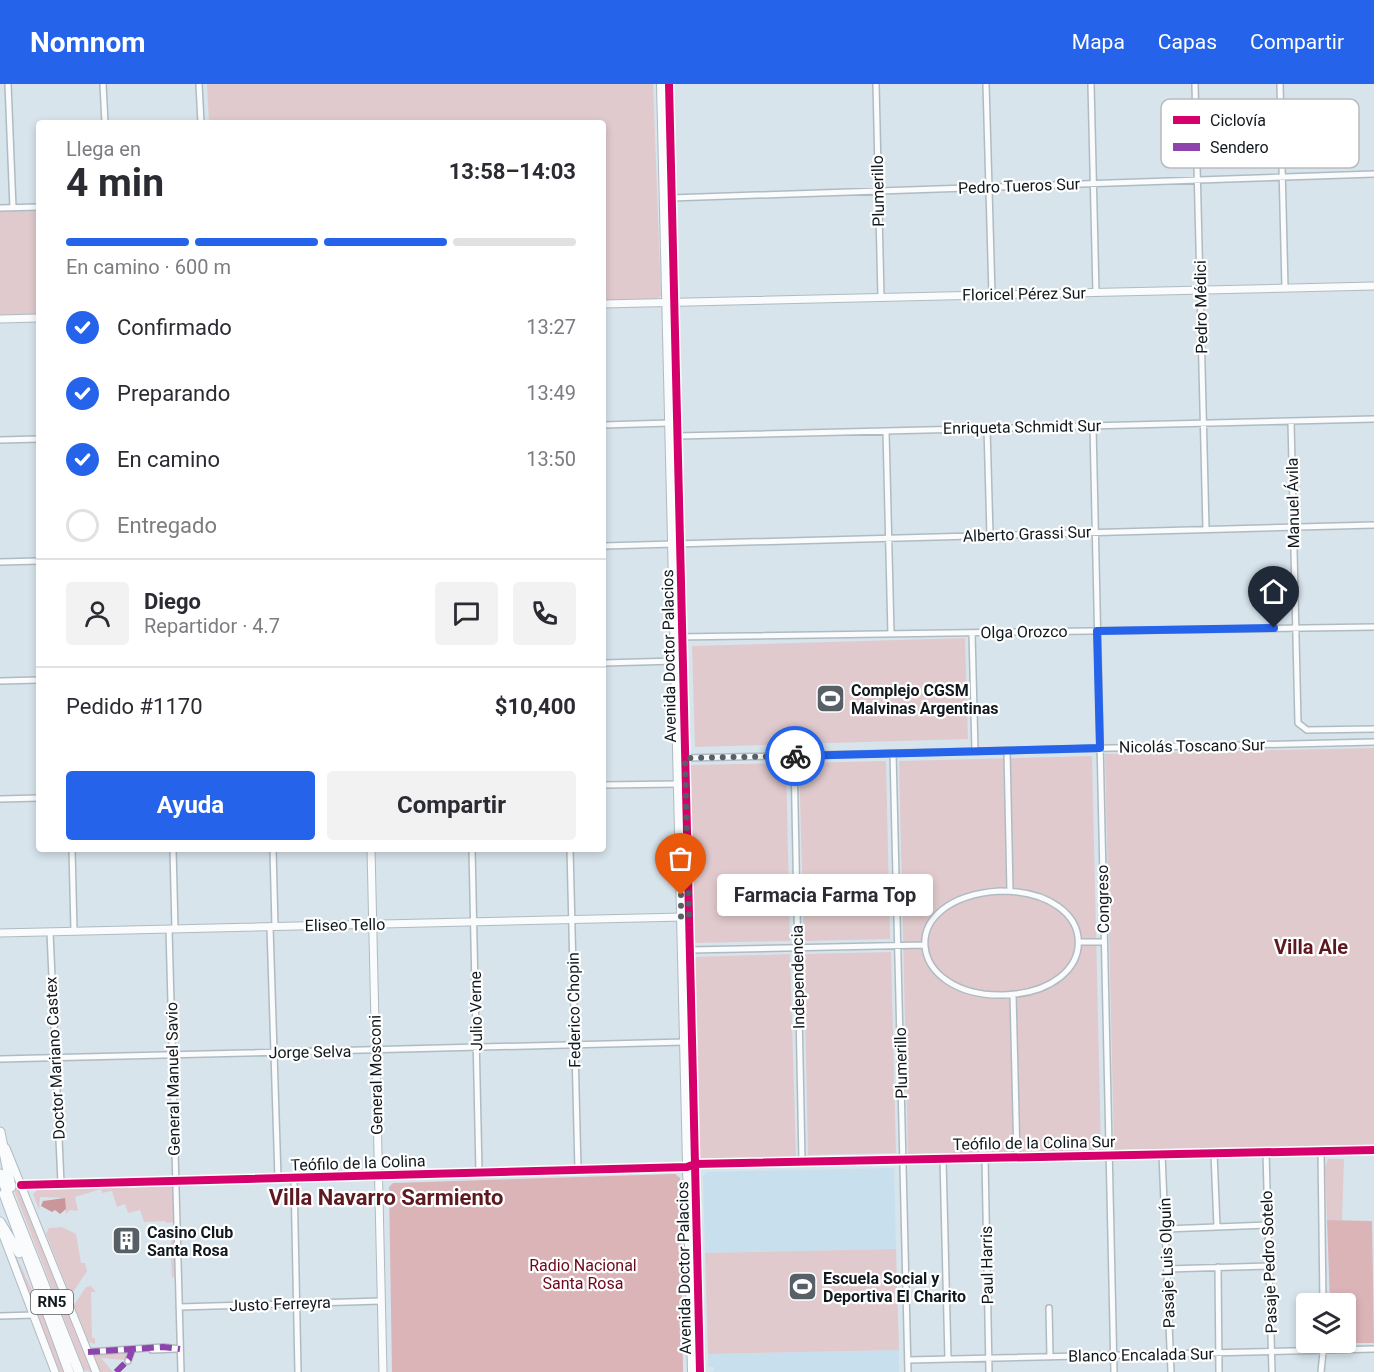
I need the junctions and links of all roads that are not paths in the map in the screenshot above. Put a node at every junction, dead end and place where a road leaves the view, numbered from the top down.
1 (8, 84) edge
2 (103, 84) edge
3 (199, 84) edge
4 (661, 84) edge
5 (669, 84) edge
6 (876, 84) edge
7 (986, 84) edge
8 (1090, 84) edge
9 (1196, 84) edge
10 (1280, 84) edge
11 (1196, 99) edge
12 (1280, 99) edge
13 (105, 120) edge
14 (201, 120) edge
15 (1198, 168) edge
16 (1282, 168) edge
17 (1374, 174) edge
18 (1282, 177) junction
19 (1198, 180) junction
20 (1093, 183) junction
21 (989, 187) junction
22 (878, 191) junction
23 (668, 198) junction
24 (36, 207) edge
25 (0, 208) edge
26 (13, 208) junction
27 (1374, 286) edge
28 (1285, 288) junction
29 (1200, 290) junction
30 (1096, 293) junction
31 (992, 295) junction
32 (880, 298) junction
33 (670, 302) junction
34 (606, 304) edge
35 (36, 318) edge
36 (0, 319) edge
37 (1374, 419) edge
38 (1291, 421) junction
39 (673, 423) junction
40 (1203, 423) junction
41 (606, 425) edge
42 (1093, 426) junction
43 (987, 428) junction
44 (886, 431) junction
45 (674, 436) junction
46 (36, 439) edge
47 (0, 440) edge
48 (1374, 525) edge
49 (1293, 527) junction
50 (1206, 530) junction
51 (1095, 532) junction
52 (990, 535) junction
53 (888, 538) junction
54 (676, 544) junction
55 (606, 546) edge
56 (36, 561) edge
57 (0, 562) edge
58 (1374, 627) edge
59 (1296, 628) junction
60 (1097, 631) junction
61 (972, 633) junction
62 (891, 634) junction
63 (678, 637) junction
64 (679, 661) junction
65 (606, 663) edge
66 (36, 680) edge
67 (0, 681) edge
68 (1374, 729) edge
69 (1374, 742) edge
70 (1100, 748) junction
71 (975, 751) junction
72 (1007, 751) junction
73 (893, 753) junction
74 (794, 756) junction
75 (685, 758) junction
76 (682, 784) junction
77 (606, 785) edge
78 (36, 798) edge
79 (0, 799) edge
80 (72, 852) edge
81 (173, 852) edge
82 (273, 852) edge
83 (370, 852) edge
84 (472, 852) edge
85 (570, 852) edge
86 (1010, 891) junction
87 (685, 917) junction
88 (572, 920) junction
89 (474, 922) junction
90 (372, 924) junction
91 (272, 927) junction
92 (172, 929) junction
93 (74, 931) junction
94 (50, 932) junction
95 (0, 933) edge
96 (1080, 942) junction
97 (1104, 942) junction
98 (924, 945) junction
99 (898, 946) junction
100 (798, 948) junction
101 (690, 950) junction
102 (1013, 994) junction
103 (688, 1042) junction
104 (575, 1045) junction
105 (477, 1047) junction
106 (375, 1050) junction
107 (274, 1053) junction
108 (173, 1055) junction
109 (56, 1058) junction
110 (0, 1059) edge
111 (0, 1132) edge
112 (1374, 1150) edge
113 (1321, 1151) junction
114 (1266, 1152) junction
115 (1214, 1153) junction
116 (1162, 1154) junction
117 (1109, 1155) junction
118 (1017, 1157) junction
119 (985, 1158) junction
120 (943, 1159) junction
121 (903, 1160) junction
122 (802, 1162) junction
123 (691, 1166) junction
124 (578, 1170) junction
125 (479, 1173) junction
126 (0, 1174) edge
127 (378, 1176) junction
128 (278, 1178) junction
129 (294, 1178) junction
130 (0, 1181) edge
131 (176, 1181) junction
132 (61, 1184) junction
133 (21, 1185) junction
134 (18, 1212) junction
135 (0, 1222) edge
136 (1268, 1225) junction
137 (0, 1227) edge
138 (1217, 1227) junction
139 (1165, 1228) junction
140 (1269, 1266) junction
141 (1218, 1267) junction
142 (1167, 1269) junction
143 (1323, 1293) edge
144 (381, 1301) junction
145 (297, 1303) junction
146 (179, 1307) junction
147 (1049, 1308) dead end
148 (34, 1315) junction
149 (0, 1316) edge
150 (51, 1323) junction
151 (180, 1348) junction
152 (1356, 1349) edge
153 (1374, 1349) edge
154 (132, 1350) junction
155 (1272, 1351) junction
156 (1296, 1351) edge
157 (88, 1352) junction
158 (1219, 1353) junction
159 (1322, 1353) edge
160 (1170, 1354) junction
161 (1113, 1355) junction
162 (1050, 1357) junction
163 (989, 1358) junction
164 (948, 1359) junction
165 (908, 1360) junction
166 (128, 1361) tunnel mouth
167 (69, 1366) edge
168 (54, 1369) edge
169 (80, 1372) edge
170 (96, 1372) edge
171 (181, 1372) edge
172 (298, 1372) edge
173 (383, 1372) edge
174 (692, 1372) edge
175 (700, 1372) edge
176 (908, 1372) edge
177 (989, 1372) edge
178 (1114, 1372) edge
179 (1171, 1372) edge
180 (1219, 1372) edge
181 (1272, 1372) edge
182 (1321, 1372) edge

1 - 26 street
2 - 13 street
3 - 14 street
4 - 23 main road, Avenida Doctor Palacios
5 - 23 main road, Avenida Doctor Palacios
6 - 22 street, Plumerillo
7 - 21 street
8 - 20 street
9 - 11 street, Pedro Médici
10 - 12 street
15 - 19 street, Pedro Médici
16 - 18 street
17 - 18 street, Pedro Tueros Sur
18 - 19 street, Pedro Tueros Sur
18 - 28 street
19 - 20 street, Pedro Tueros Sur
19 - 29 street, Pedro Médici
20 - 21 street, Pedro Tueros Sur
20 - 30 street
21 - 22 street, Pedro Tueros Sur
21 - 31 street
22 - 23 street, Pedro Tueros Sur
22 - 32 street, Plumerillo
23 - 33 main road, Avenida Doctor Palacios
24 - 26 street
25 - 26 street
27 - 28 street, Floricel Pérez Sur
28 - 29 street, Floricel Pérez Sur
29 - 30 street, Floricel Pérez Sur
29 - 40 street, Pedro Médici
30 - 31 street, Floricel Pérez Sur
31 - 32 street, Floricel Pérez Sur
32 - 33 street, Floricel Pérez Sur
33 - 34 street, Floricel Pérez Sur
33 - 39 main road, Avenida Doctor Palacios
35 - 36 street
37 - 38 street, Enriqueta Schmidt Sur
38 - 40 street, Enriqueta Schmidt Sur
38 - 49 street, Manuel Ávila
39 - 41 street
39 - 45 main road, Avenida Doctor Palacios
40 - 42 street, Enriqueta Schmidt Sur
40 - 50 street, Pedro Médici
42 - 43 street, Enriqueta Schmidt Sur
42 - 51 street, Congreso
43 - 44 street, Enriqueta Schmidt Sur
43 - 52 street
44 - 45 street, Enriqueta Schmidt Sur
44 - 53 street
45 - 54 main road, Avenida Doctor Palacios
46 - 47 street
48 - 49 street, Alberto Grassi Sur
49 - 50 street, Alberto Grassi Sur
49 - 59 street, Manuel Ávila
50 - 51 street, Alberto Grassi Sur
51 - 52 street, Alberto Grassi Sur
51 - 60 street, Congreso
52 - 53 street, Alberto Grassi Sur
53 - 54 street, Alberto Grassi Sur
53 - 62 street
54 - 55 street, Alberto Grassi Sur
54 - 63 main road, Avenida Doctor Palacios
56 - 57 street
58 - 59 street, Olga Orozco
59 - 60 street, Olga Orozco
59 - 68 street, Manuel Ávila
60 - 61 street, Olga Orozco
60 - 70 street, Congreso
61 - 62 street, Olga Orozco
61 - 71 street
62 - 63 street, Olga Orozco
63 - 64 main road, Avenida Doctor Palacios
64 - 65 street
64 - 75 main road, Avenida Doctor Palacios
64 - 76 main road, Avenida Doctor Palacios
66 - 67 street
69 - 70 street, Nicolás Toscano Sur
70 - 72 street, Nicolás Toscano Sur
70 - 97 street, Congreso
71 - 72 street, Nicolás Toscano Sur
71 - 73 street, Nicolás Toscano Sur
72 - 86 street
73 - 74 street, Nicolás Toscano Sur
73 - 99 street, Plumerillo
74 - 75 street, Nicolás Toscano Sur
74 - 100 street, Independencia
75 - 76 main road, Avenida Doctor Palacios
76 - 77 street
76 - 87 main road, Avenida Doctor Palacios
78 - 79 street
80 - 93 street
81 - 92 street, General Manuel Savio
82 - 91 street
83 - 90 street, General Mosconi
84 - 89 street, Julio Verne
85 - 88 street, Federico Chopin
86 - 96 street
86 - 98 street
87 - 88 street, Eliseo Tello
87 - 101 main road, Avenida Doctor Palacios
87 - 103 main road, Avenida Doctor Palacios
88 - 89 street, Eliseo Tello
88 - 104 street, Federico Chopin
89 - 90 street, Eliseo Tello
89 - 105 street, Julio Verne
90 - 91 street, Eliseo Tello
90 - 106 street, General Mosconi
91 - 92 street, Eliseo Tello
91 - 107 street
92 - 93 street, Eliseo Tello
92 - 108 street, General Manuel Savio
93 - 94 street, Eliseo Tello
94 - 95 street, Eliseo Tello
94 - 109 street, Doctor Mariano Castex
96 - 97 street
96 - 102 street
97 - 117 street, Congreso
98 - 99 street
98 - 102 street
99 - 100 street
99 - 121 street, Plumerillo
100 - 101 street
100 - 122 street, Independencia
101 - 103 main road, Avenida Doctor Palacios
102 - 118 street
103 - 104 street, Jorge Selva
103 - 123 main road, Avenida Doctor Palacios
104 - 105 street, Jorge Selva
104 - 124 street, Federico Chopin
105 - 106 street, Jorge Selva
105 - 125 street, Julio Verne
106 - 107 street, Jorge Selva
106 - 127 street, General Mosconi
107 - 108 street, Jorge Selva
107 - 128 street
108 - 109 street, Jorge Selva
108 - 131 street, General Manuel Savio
109 - 110 street, Jorge Selva
109 - 132 street, Doctor Mariano Castex
111 - 133 street
111 - 134 highway
112 - 113 street, Teófilo de la Colina Sur
113 - 114 street, Teófilo de la Colina Sur
113 - 143 street
114 - 115 street, Teófilo de la Colina Sur
114 - 136 street, Pasaje Pedro Sotelo
115 - 116 street, Teófilo de la Colina Sur
115 - 138 street
116 - 117 street, Teófilo de la Colina Sur
116 - 139 street, Pasaje Luis Olguín
117 - 118 street, Teófilo de la Colina Sur
117 - 161 street, Congreso
118 - 119 street, Teófilo de la Colina Sur
119 - 120 street, Teófilo de la Colina Sur
119 - 163 street, Paul Harris
120 - 121 street, Teófilo de la Colina Sur
120 - 164 street
121 - 122 street, Teófilo de la Colina Sur
121 - 165 street, Plumerillo
122 - 123 street, Teófilo de la Colina Sur
123 - 124 street, Teófilo de la Colina
123 - 174 main road, Avenida Doctor Palacios
123 - 175 main road, Avenida Doctor Palacios
124 - 125 street, Teófilo de la Colina
125 - 127 street, Teófilo de la Colina
126 - 134 highway, RN5
127 - 129 street, Teófilo de la Colina
127 - 144 street, General Mosconi
128 - 129 street, Teófilo de la Colina
128 - 131 street, Teófilo de la Colina
129 - 145 street
130 - 150 highway, RN5
131 - 132 street, Teófilo de la Colina
131 - 146 street, General Manuel Savio
132 - 133 street, Teófilo de la Colina
133 - 157 street
134 - 167 highway, RN5
135 - 150 highway
136 - 138 street
136 - 140 street, Pasaje Pedro Sotelo
137 - 148 street
138 - 139 street
139 - 142 street, Pasaje Luis Olguín
140 - 141 street
140 - 155 street, Pasaje Pedro Sotelo
141 - 142 street
141 - 158 street
142 - 160 street, Pasaje Luis Olguín
144 - 145 street, Justo Ferreyra
144 - 173 street, General Mosconi
145 - 146 street, Justo Ferreyra
145 - 172 street
146 - 151 street, General Manuel Savio
147 - 162 street
148 - 149 street
148 - 168 street
150 - 167 highway, RN5
151 - 154 street
151 - 171 street, General Manuel Savio
152 - 153 street, Blanco Encalada Sur
154 - 157 street
154 - 166 street
155 - 156 street, Blanco Encalada Sur
155 - 158 street, Blanco Encalada Sur
155 - 181 street, Pasaje Pedro Sotelo
157 - 170 street
158 - 160 street, Blanco Encalada Sur
158 - 180 street
159 - 182 street
160 - 161 street, Blanco Encalada Sur
160 - 179 street, Pasaje Luis Olguín
161 - 162 street, Blanco Encalada Sur
161 - 178 street, Congreso
162 - 163 street, Blanco Encalada Sur
163 - 164 street, Blanco Encalada Sur
163 - 177 street, Paul Harris
164 - 165 street, Blanco Encalada Sur
165 - 176 street, Plumerillo
167 - 169 highway

